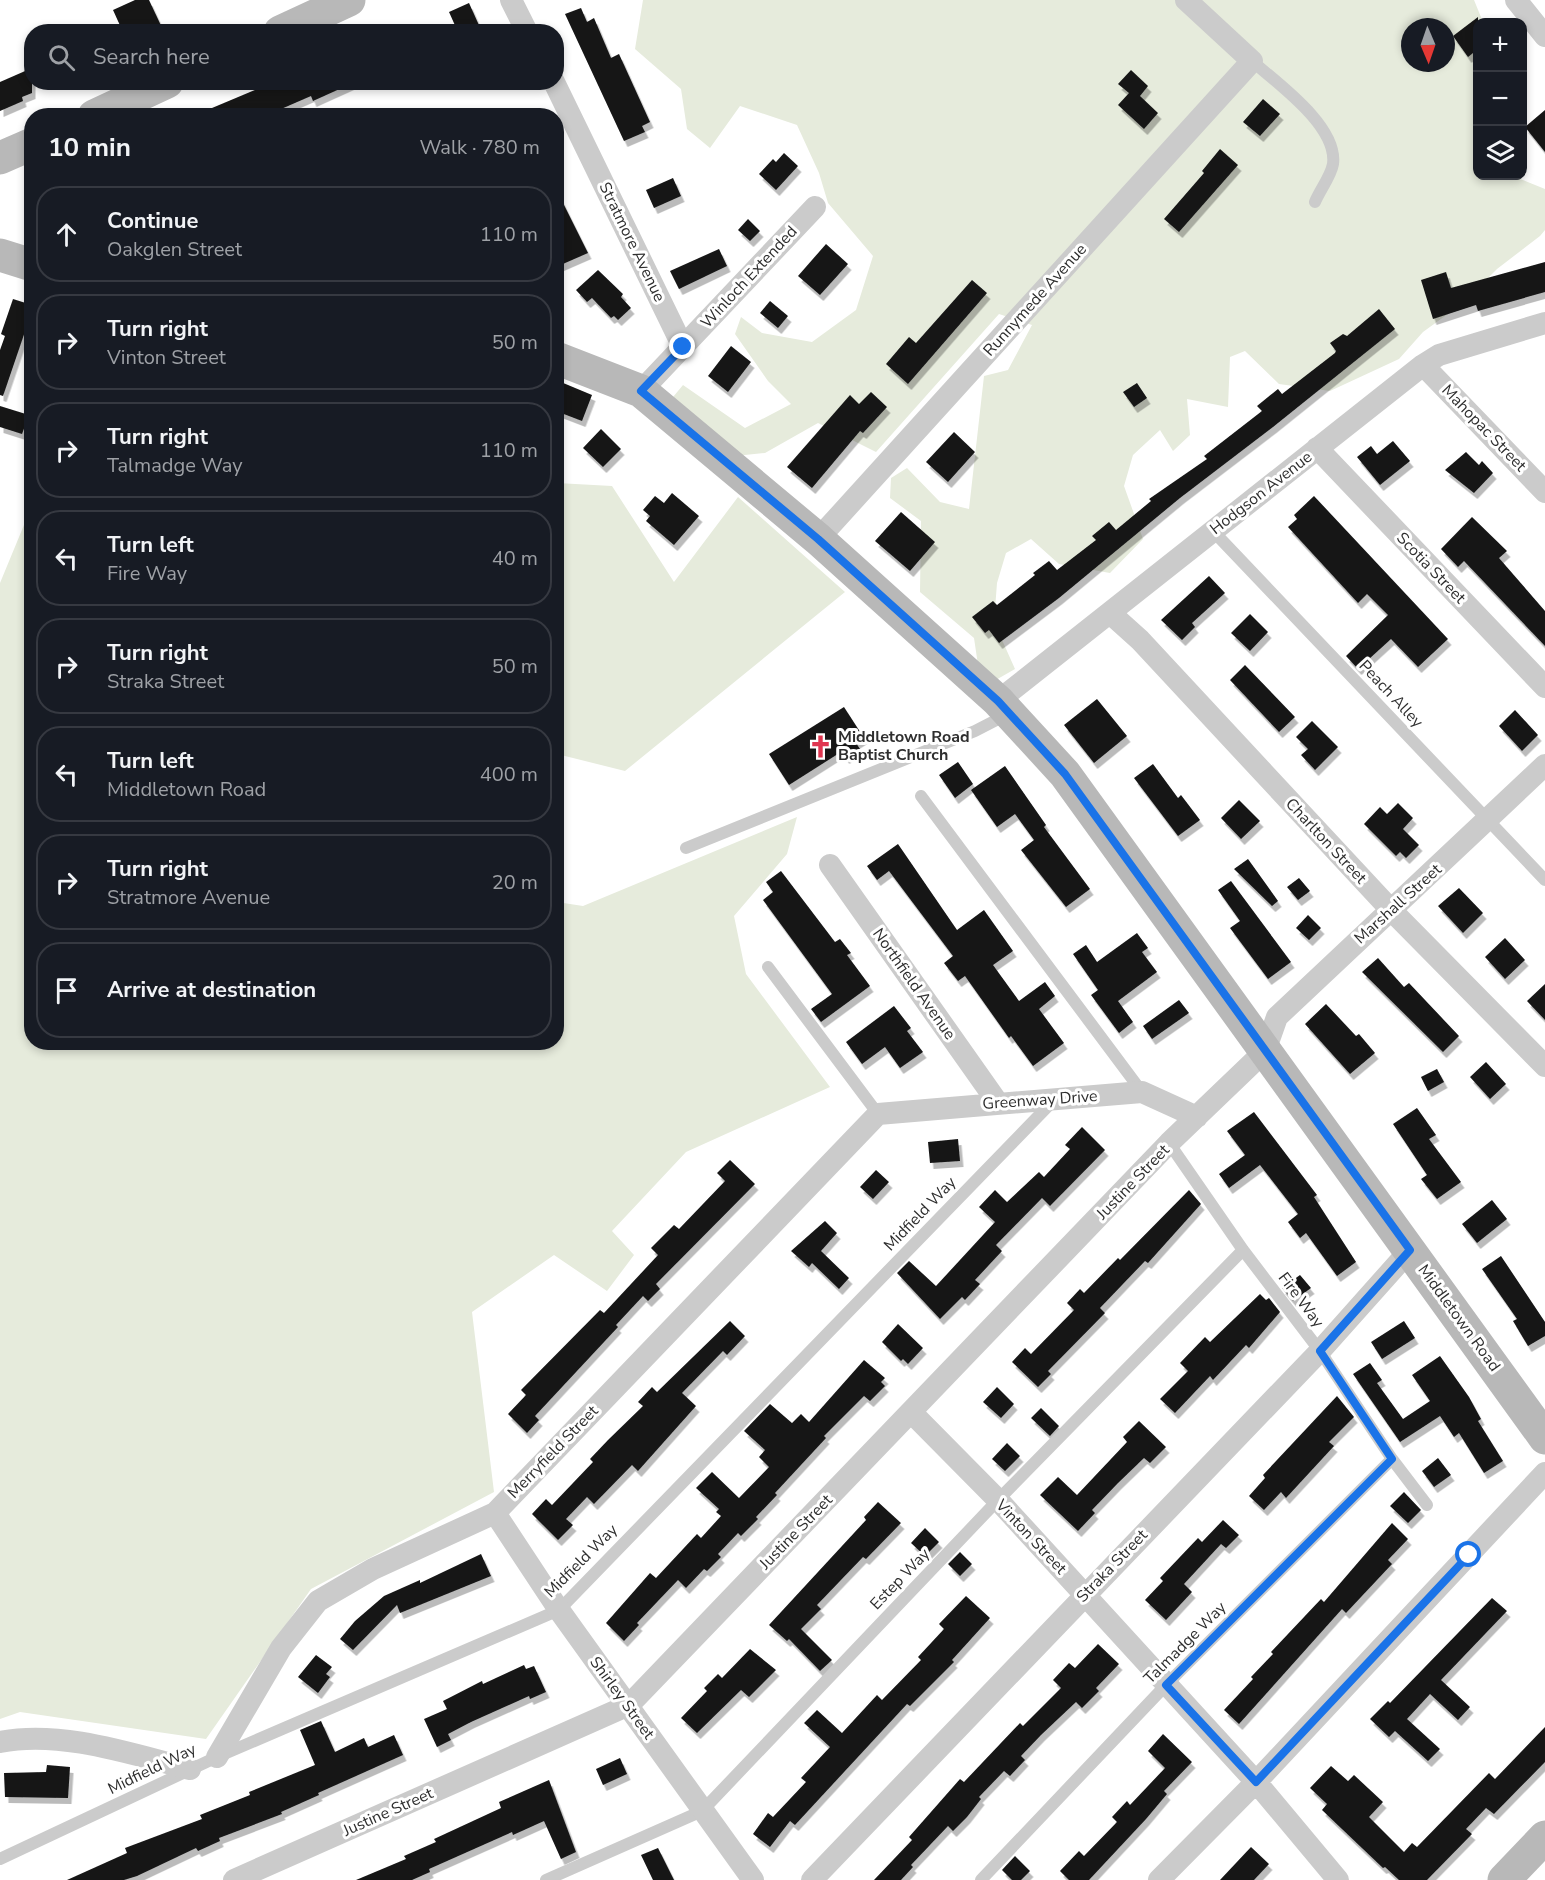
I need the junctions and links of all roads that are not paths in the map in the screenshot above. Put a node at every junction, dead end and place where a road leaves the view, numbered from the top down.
1 (350, 0) edge
2 (511, 0) edge
3 (1186, 0) edge
4 (1516, 0) edge
5 (298, 24) edge
6 (523, 24) edge
7 (1545, 36) edge
8 (1252, 61) junction
9 (150, 90) edge
10 (558, 90) edge
11 (111, 108) edge
12 (24, 148) edge
13 (0, 158) edge
14 (1315, 202) dead end
15 (815, 207) dead end
16 (0, 255) edge
17 (24, 262) edge
18 (1545, 323) edge
19 (683, 347) junction
20 (564, 361) edge
21 (1423, 365) junction
22 (641, 391) junction
23 (1317, 448) junction
24 (1545, 492) edge
25 (1213, 531) junction
26 (818, 539) junction
27 (1110, 613) junction
28 (1545, 687) edge
29 (1004, 707) junction
30 (1545, 765) edge
31 (921, 796) dead end
32 (1488, 821) junction
33 (686, 848) dead end
34 (830, 865) dead end
35 (1545, 880) edge
36 (1392, 911) junction
37 (768, 967) dead end
38 (1265, 1051) junction
39 (1545, 1066) edge
40 (1142, 1092) junction
41 (1055, 1099) junction
42 (998, 1103) junction
43 (878, 1114) junction
44 (1197, 1117) junction
45 (1170, 1143) junction
46 (1243, 1250) junction
47 (1410, 1250) junction
48 (1320, 1351) junction
49 (911, 1412) junction
50 (1545, 1438) edge
51 (1392, 1459) junction
52 (1545, 1473) edge
53 (998, 1500) junction
54 (1427, 1505) dead end
55 (495, 1513) junction
56 (1084, 1595) junction
57 (559, 1610) junction
58 (1166, 1685) junction
59 (629, 1705) junction
60 (0, 1742) edge
61 (217, 1757) junction
62 (190, 1769) junction
63 (1256, 1782) junction
64 (702, 1811) junction
65 (1545, 1838) edge
66 (0, 1859) edge
67 (234, 1880) edge
68 (546, 1880) edge
69 (753, 1880) edge
70 (812, 1880) edge
71 (981, 1880) edge
72 (1160, 1880) edge
73 (1338, 1880) edge
74 (1504, 1880) edge

1 - 5 street
2 - 6 street
3 - 8 street
4 - 7 street
8 - 14 lane
8 - 26 street, Runnymede Avenue
9 - 11 street
10 - 19 street, Stratmore Avenue
12 - 13 street
15 - 19 street, Winloch Extended
16 - 17 street
18 - 21 street, Hodgson Avenue
19 - 22 street
20 - 22 street, Middletown Road
21 - 23 street, Hodgson Avenue
21 - 24 street, Mahopac Street
22 - 26 street, Middletown Road
23 - 25 street, Hodgson Avenue
23 - 28 street, Scotia Street
25 - 27 street, Hodgson Avenue
25 - 32 lane, Peach Alley
26 - 29 street, Middletown Road
27 - 29 street, Hodgson Avenue
27 - 36 street, Charlton Street
29 - 33 lane
29 - 38 street, Middletown Road
30 - 32 street, Marshall Street
31 - 40 lane
32 - 35 lane, Peach Alley
32 - 36 street, Marshall Street
34 - 42 street, Northfield Avenue
36 - 38 street, Marshall Street
36 - 39 street, Charlton Street
37 - 43 lane
38 - 44 street, Justine Street
38 - 47 street, Middletown Road
40 - 41 street, Greenway Drive
40 - 44 street, Greenway Drive
41 - 42 street, Greenway Drive
41 - 57 lane, Midfield Way
42 - 43 street, Greenway Drive
43 - 55 street, Merryfield Street
44 - 45 street, Justine Street
45 - 46 lane, Fire Way
45 - 49 street, Justine Street
46 - 48 lane, Fire Way
46 - 53 lane, Estep Way
47 - 48 street, Straka Street
47 - 50 street, Middletown Road
48 - 51 lane, Fire Way
48 - 56 street, Straka Street
49 - 53 street, Vinton Street
49 - 59 street, Justine Street
51 - 54 lane, Fire Way
51 - 58 lane, Talmadge Way
52 - 63 street
53 - 56 street, Vinton Street
53 - 64 lane, Estep Way
55 - 57 street, Shirley Street
55 - 61 street, Merryfield Street
56 - 58 street, Vinton Street
56 - 70 street, Straka Street
57 - 59 street, Shirley Street
57 - 61 lane, Midfield Way
58 - 63 street, Vinton Street
58 - 71 lane, Talmadge Way
59 - 64 street, Shirley Street
59 - 67 street, Justine Street
60 - 62 street
61 - 62 lane, Midfield Way
62 - 66 lane, Midfield Way
63 - 72 street
63 - 73 street, Vinton Street
64 - 68 lane, Estep Way
64 - 69 street, Shirley Street
65 - 74 street

